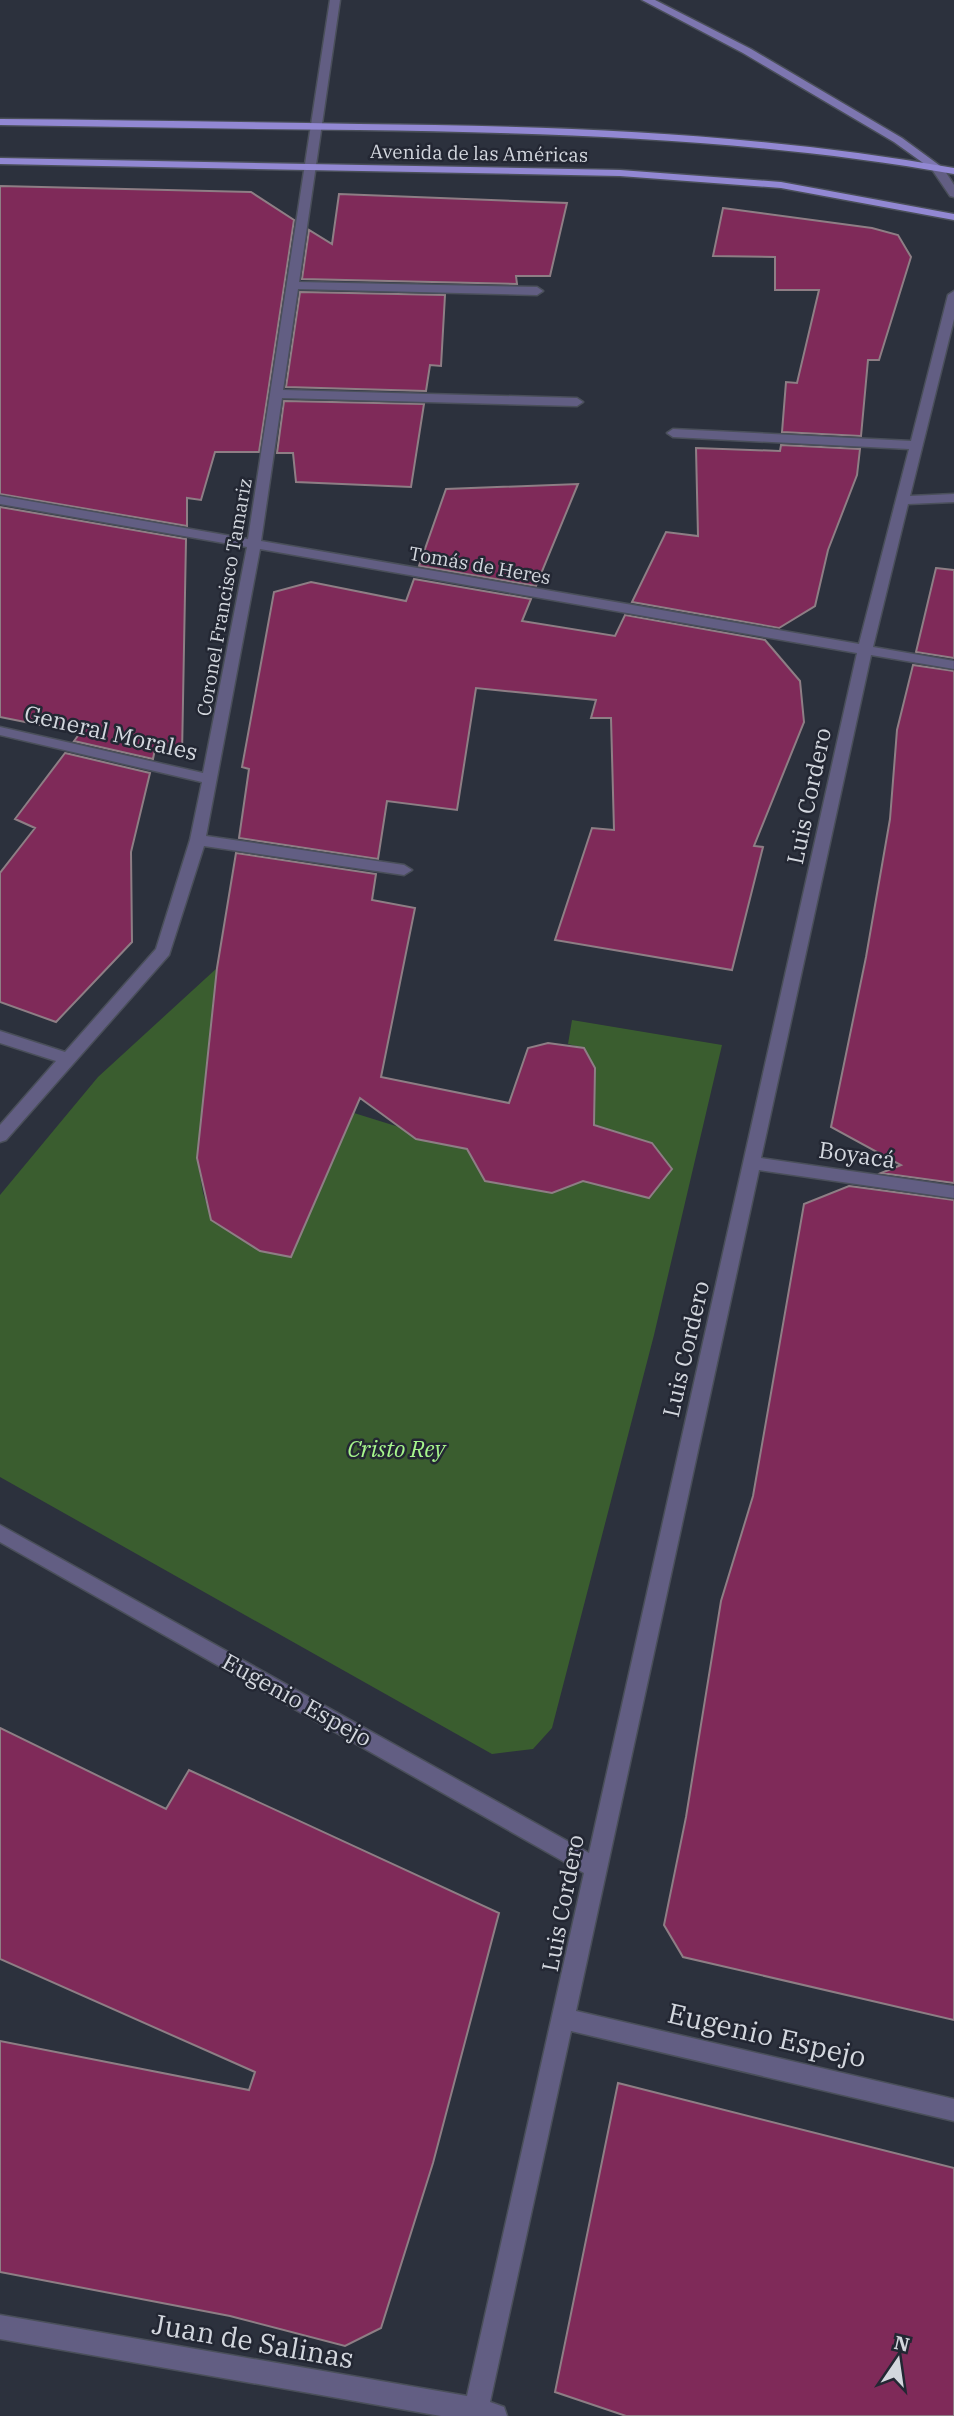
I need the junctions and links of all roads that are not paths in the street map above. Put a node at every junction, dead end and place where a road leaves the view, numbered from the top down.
1 (335, 0) edge
2 (647, 0) edge
3 (0, 122) edge
4 (318, 126) junction
5 (0, 161) edge
6 (937, 168) junction
7 (311, 169) junction
8 (954, 171) edge
9 (954, 194) edge
10 (954, 217) edge
11 (293, 285) junction
12 (537, 291) dead end
13 (954, 295) edge
14 (276, 394) junction
15 (577, 402) dead end
16 (673, 433) dead end
17 (915, 445) junction
18 (954, 498) edge
19 (0, 500) edge
20 (904, 500) junction
21 (254, 545) junction
22 (865, 650) junction
23 (954, 664) edge
24 (0, 731) edge
25 (211, 779) junction
26 (198, 840) junction
27 (404, 870) dead end
28 (0, 1037) edge
29 (68, 1059) junction
30 (0, 1136) edge
31 (754, 1163) junction
32 (954, 1192) edge
33 (0, 1534) edge
34 (594, 1867) junction
35 (565, 2019) junction
36 (954, 2110) edge
37 (0, 2327) edge
38 (482, 2414) edge

1 - 4 street, Coronel Francisco Tamariz
2 - 6 street
3 - 4 main road, Avenida de las Américas
4 - 6 main road, Avenida de las Américas
4 - 7 street, Coronel Francisco Tamariz
5 - 7 main road, Avenida de las Américas
6 - 8 main road, Avenida de las Américas
6 - 9 street
7 - 10 main road, Avenida de las Américas
7 - 11 street, Coronel Francisco Tamariz
11 - 12 street
11 - 14 street, Coronel Francisco Tamariz
13 - 17 street, Luis Cordero
14 - 15 street
14 - 21 street, Coronel Francisco Tamariz
16 - 17 street
17 - 20 street, Luis Cordero
18 - 20 street
19 - 21 street, Tomás de Heres
20 - 22 street, Luis Cordero
21 - 22 street, Tomás de Heres
21 - 25 street, Coronel Francisco Tamariz
22 - 23 street, Tomás de Heres
22 - 31 street, Luis Cordero
24 - 25 street, General Morales
25 - 26 street, Coronel Francisco Tamariz
26 - 27 street
26 - 29 street, Coronel Francisco Tamariz
28 - 29 street
29 - 30 street, Coronel Francisco Tamariz
31 - 32 street, Boyacá
31 - 34 street, Luis Cordero
33 - 34 street, Eugenio Espejo
34 - 35 street, Luis Cordero
35 - 36 street, Eugenio Espejo
35 - 38 street, Luis Cordero
37 - 38 street, Juan de Salinas

